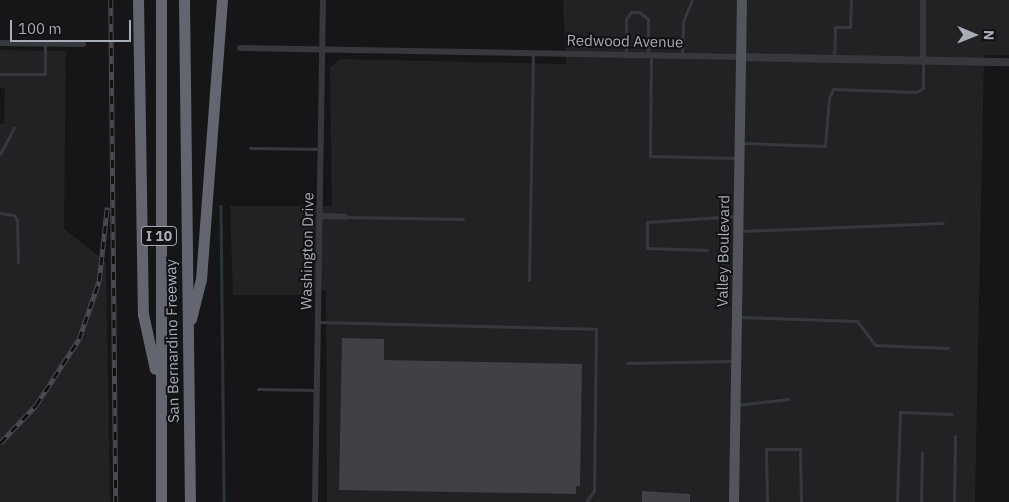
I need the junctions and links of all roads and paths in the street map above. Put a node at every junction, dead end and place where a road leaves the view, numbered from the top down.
1 (138, 0) edge
2 (161, 0) edge
3 (184, 0) edge
4 (222, 0) edge
5 (323, 0) edge
6 (692, 0) edge
7 (742, 0) edge
8 (851, 0) edge
9 (923, 0) edge
10 (0, 43) edge
11 (45, 44) junction
12 (83, 44) dead end
13 (240, 48) dead end
14 (322, 48) junction
15 (533, 52) junction
16 (626, 54) junction
17 (650, 55) junction
18 (682, 56) junction
19 (741, 57) junction
20 (834, 59) junction
21 (923, 60) junction
22 (1009, 62) edge
23 (0, 74) edge
24 (14, 128) dead end
25 (740, 143) junction
26 (250, 148) dead end
27 (321, 149) junction
28 (0, 154) edge
29 (739, 158) junction
30 (0, 213) edge
31 (321, 216) junction
32 (738, 216) junction
33 (346, 217) joint
34 (464, 219) dead end
35 (943, 223) dead end
36 (738, 231) junction
37 (707, 250) dead end
38 (18, 262) dead end
39 (529, 280) dead end
40 (737, 317) junction
41 (318, 322) junction
42 (187, 335) junction
43 (948, 348) dead end
44 (736, 361) junction
45 (628, 363) dead end
46 (258, 389) dead end
47 (316, 390) junction
48 (160, 394) junction
49 (789, 399) dead end
50 (736, 405) junction
51 (952, 414) dead end
52 (955, 436) dead end
53 (922, 453) dead end
54 (161, 502) edge
55 (190, 502) edge
56 (315, 502) edge
57 (586, 502) edge
58 (734, 502) edge
59 (767, 502) edge
60 (801, 502) edge
61 (897, 502) edge
62 (921, 502) edge
63 (954, 502) edge

1 - 48 highway
2 - 48 highway, San Bernardino Freeway / I 10
3 - 42 highway, San Bernardino Freeway / I 10
4 - 42 highway
5 - 14 street, Washington Drive
6 - 18 lane
7 - 19 main road, Valley Boulevard
8 - 20 lane
9 - 21 street
10 - 11 street
11 - 12 street
11 - 23 lane
13 - 14 street, Redwood Avenue
14 - 15 street, Redwood Avenue
14 - 27 street, Washington Drive
15 - 16 street, Redwood Avenue
15 - 39 lane
16 - 17 street, Redwood Avenue
16 - 17 lane
17 - 18 street, Redwood Avenue
17 - 29 lane
18 - 19 street, Redwood Avenue
19 - 20 street, Redwood Avenue
19 - 25 main road, Valley Boulevard
20 - 21 street, Redwood Avenue
21 - 22 street, Redwood Avenue
21 - 25 lane
24 - 28 lane
25 - 29 main road, Valley Boulevard
26 - 27 lane
27 - 31 street, Washington Drive
29 - 32 main road, Valley Boulevard
30 - 38 lane
31 - 33 street
31 - 41 street, Washington Drive
32 - 36 main road, Valley Boulevard
32 - 37 lane
33 - 34 lane
35 - 36 lane
36 - 40 main road, Valley Boulevard
40 - 43 lane
40 - 44 main road, Valley Boulevard
41 - 47 street, Washington Drive
41 - 57 lane
42 - 55 highway, San Bernardino Freeway / I 10
44 - 45 lane
44 - 50 main road, Valley Boulevard
46 - 47 lane
47 - 56 street, Washington Drive
48 - 54 highway, San Bernardino Freeway / I 10
49 - 50 lane
50 - 58 main road, Valley Boulevard
51 - 61 lane
52 - 63 lane
53 - 62 lane
59 - 60 lane

